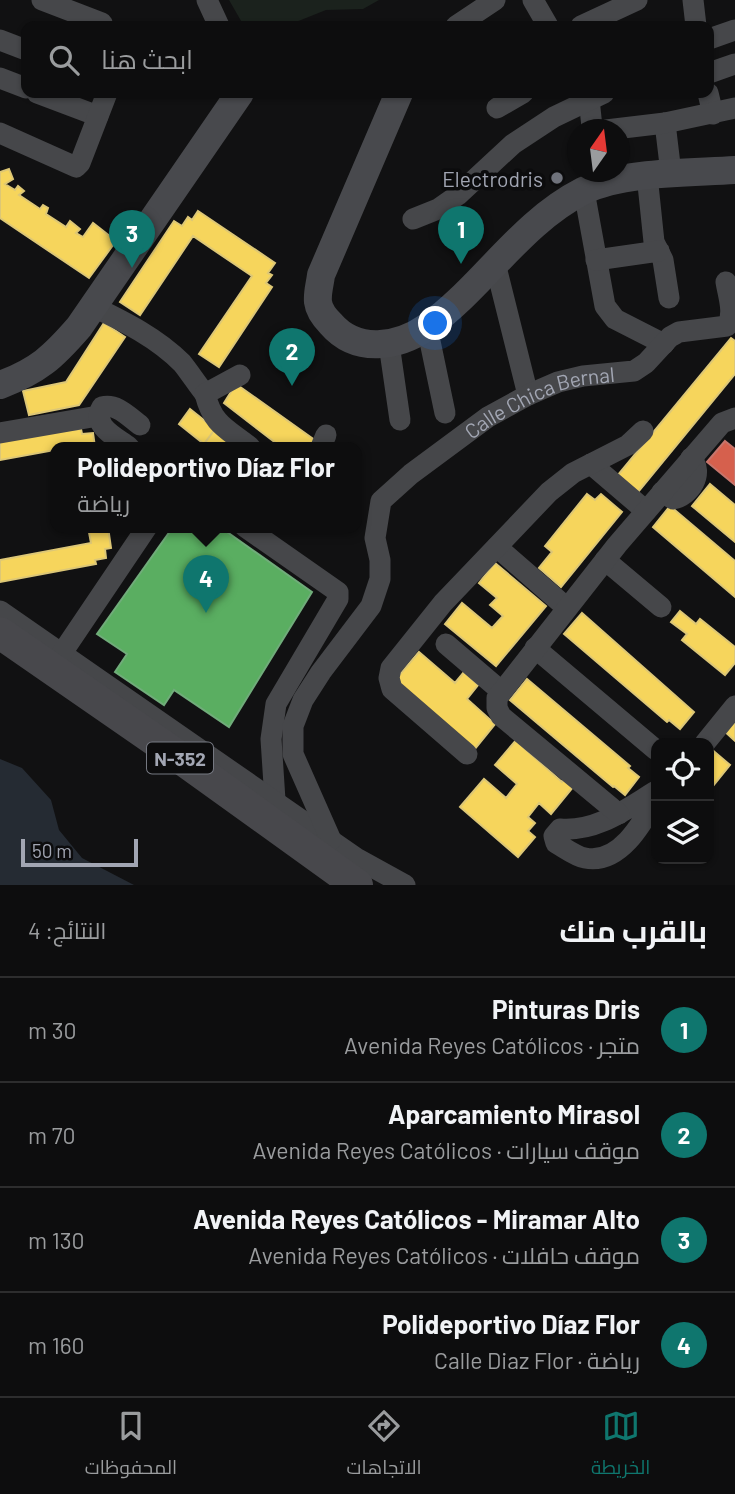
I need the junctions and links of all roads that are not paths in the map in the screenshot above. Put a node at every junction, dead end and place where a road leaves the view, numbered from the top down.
1 (43, 0) edge
2 (99, 0) edge
3 (207, 0) edge
4 (495, 0) edge
5 (533, 0) edge
6 (637, 0) edge
7 (94, 21) edge
8 (102, 21) edge
9 (217, 21) edge
10 (464, 21) edge
11 (545, 21) edge
12 (591, 21) edge
13 (735, 30) edge
14 (714, 37) edge
15 (1, 44) edge
16 (21, 49) edge
17 (735, 64) edge
18 (714, 71) edge
19 (0, 78) edge
20 (21, 86) edge
21 (50, 98) edge
22 (105, 98) edge
23 (237, 98) edge
24 (397, 98) edge
25 (514, 98) edge
26 (592, 98) edge
27 (596, 98) edge
28 (709, 98) edge
29 (497, 108) dead end
30 (735, 108) edge
31 (713, 114) junction
32 (98, 116) junction
33 (595, 119) edge
34 (666, 122) junction
35 (630, 127) edge
36 (0, 132) edge
37 (735, 170) edge
38 (659, 174) junction
39 (592, 183) edge
40 (413, 219) dead end
41 (659, 251) junction
42 (596, 260) junction
43 (495, 263) junction
44 (726, 282) dead end
45 (669, 298) dead end
46 (93, 307) junction
47 (427, 327) junction
48 (389, 344) junction
49 (664, 344) junction
50 (240, 375) dead end
51 (0, 385) edge
52 (205, 394) junction
53 (528, 395) junction
54 (445, 413) dead end
55 (98, 416) junction
56 (735, 418) edge
57 (400, 420) dead end
58 (140, 425) dead end
59 (643, 431) dead end
60 (0, 433) edge
61 (122, 442) edge
62 (243, 442) edge
63 (591, 464) junction
64 (646, 511) junction
65 (143, 533) edge
66 (254, 533) edge
67 (496, 547) junction
68 (605, 560) junction
69 (661, 607) dead end
70 (567, 608) junction
71 (0, 611) edge
72 (0, 633) edge
73 (446, 644) dead end
74 (535, 648) junction
75 (62, 653) junction
76 (501, 691) junction
77 (735, 706) edge
78 (709, 738) edge
79 (651, 746) edge
80 (467, 754) dead end
81 (651, 794) edge
82 (275, 800) junction
83 (655, 801) edge
84 (620, 814) junction
85 (331, 840) junction
86 (358, 885) edge
87 (405, 885) edge

1 - 7 street
2 - 8 street
3 - 9 street
4 - 10 street
5 - 11 street
6 - 12 street
13 - 14 street
15 - 16 street
17 - 18 street
19 - 20 street
21 - 32 street
22 - 32 street
23 - 46 main road
24 - 48 main road
25 - 29 street
26 - 40 street
27 - 33 street
28 - 31 street
30 - 31 street
31 - 34 street
32 - 36 street
34 - 35 street
34 - 38 street
37 - 38 main road
38 - 39 main road
38 - 41 street
39 - 42 street
39 - 43 main road
41 - 42 street
41 - 45 street
42 - 49 street
43 - 47 main road
43 - 53 street
44 - 49 street, Calle Chica Bernal
46 - 51 main road
46 - 52 street
47 - 48 main road
47 - 54 street
48 - 57 street
49 - 53 street, Calle Chica Bernal
50 - 52 street
52 - 62 street
53 - 85 street, Calle Chica Bernal
55 - 58 street
55 - 60 street
55 - 61 street
56 - 64 street
59 - 63 street
63 - 64 street
63 - 67 street
64 - 68 street
65 - 75 street
66 - 82 street
67 - 70 street
67 - 80 street
68 - 69 street
68 - 70 street
70 - 74 street
71 - 75 street
72 - 86 highway, N-352
73 - 76 street
74 - 76 street
74 - 79 street
75 - 82 street
76 - 84 street
77 - 78 street
81 - 84 street
82 - 85 street
83 - 84 street
85 - 87 street

